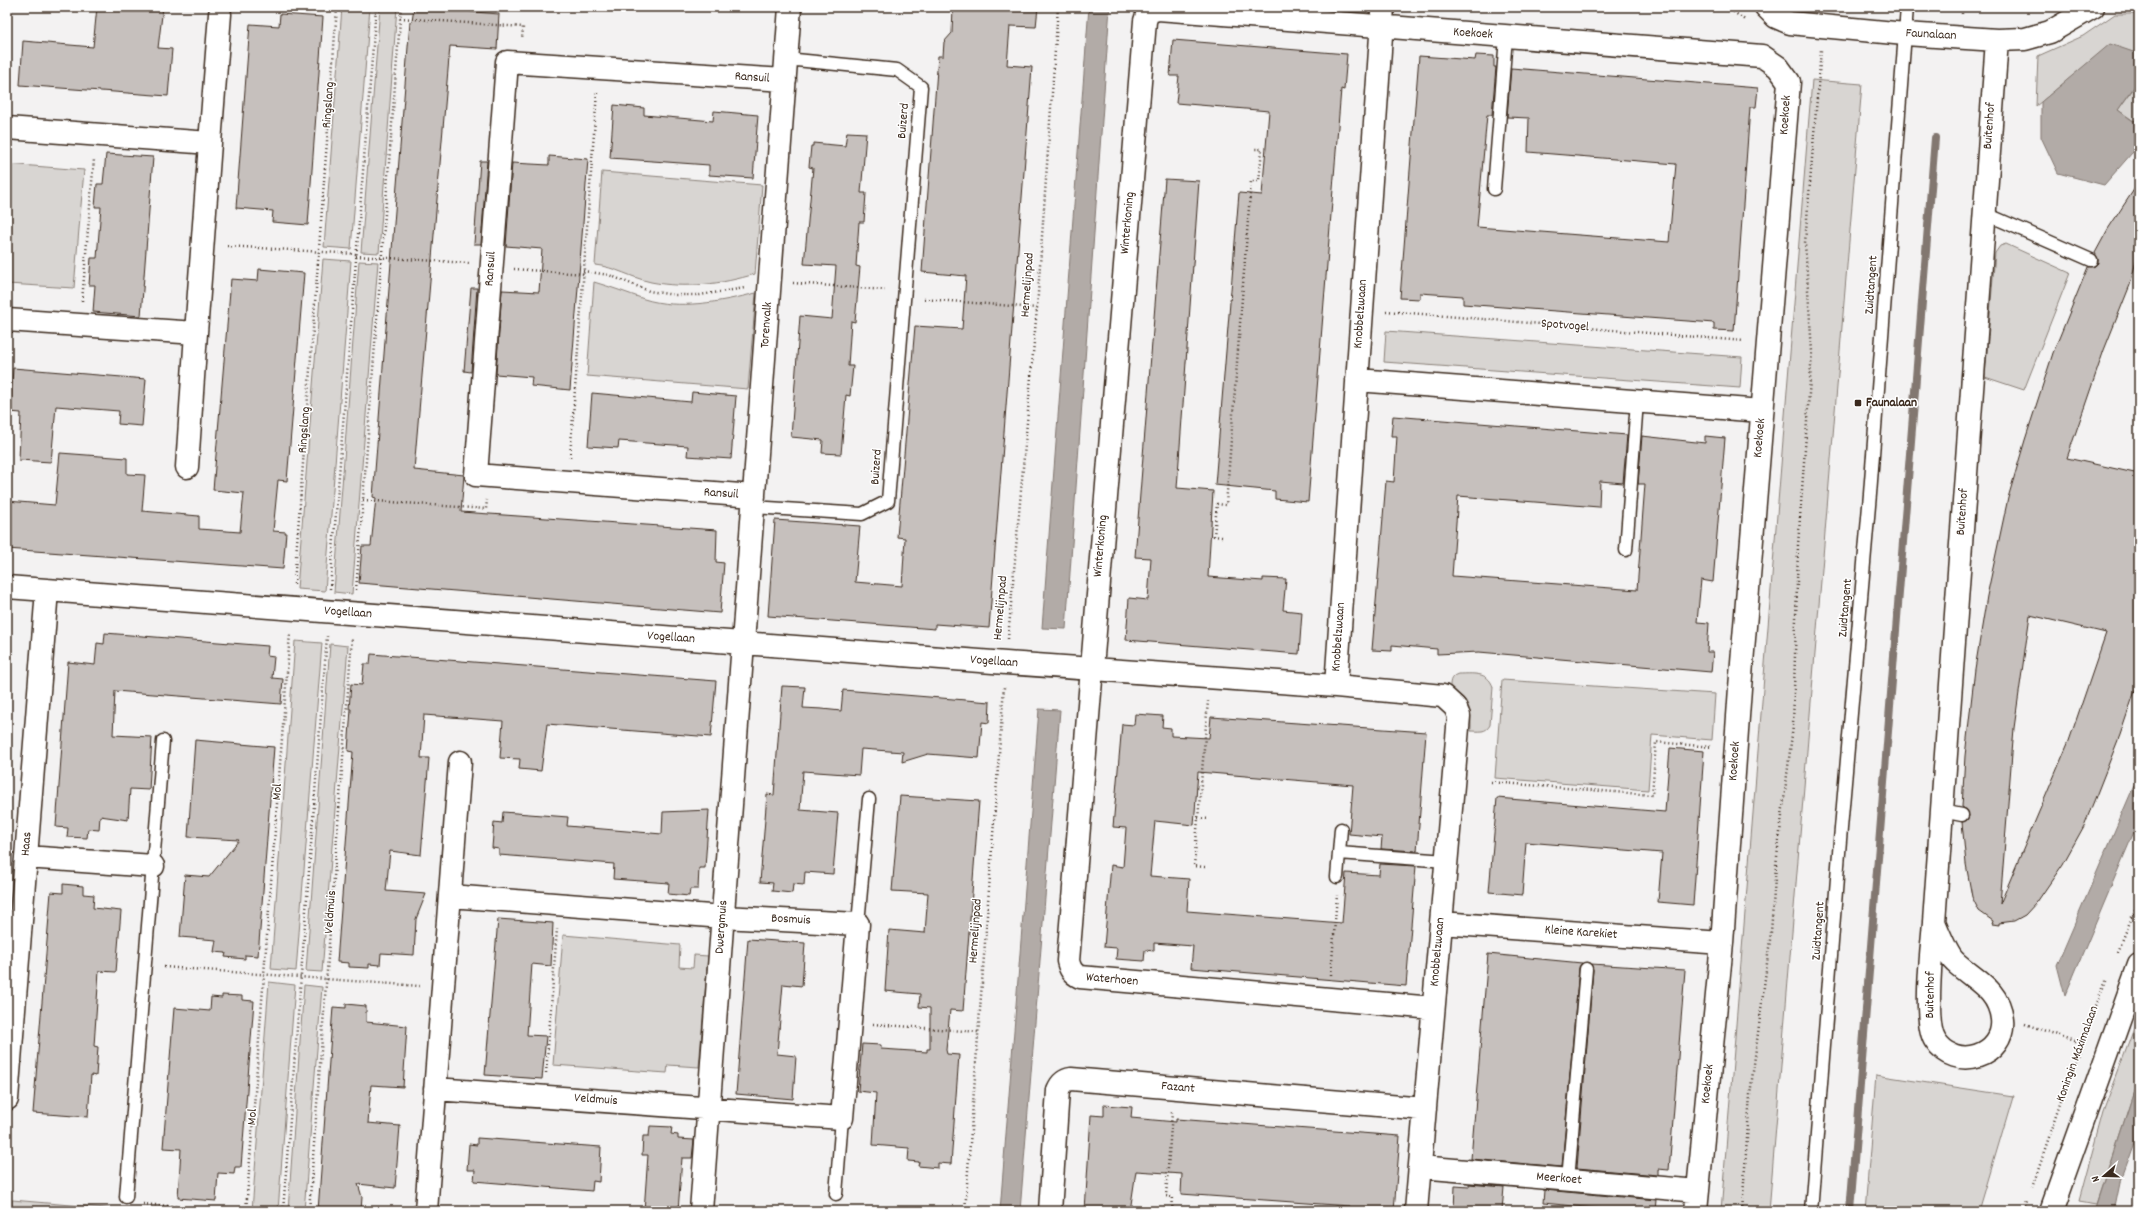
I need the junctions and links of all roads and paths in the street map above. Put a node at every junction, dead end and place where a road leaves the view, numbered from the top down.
1 (337, 7) edge
2 (401, 7) edge
3 (790, 7) edge
4 (1058, 7) edge
5 (1766, 7) edge
6 (1907, 7) edge
7 (2028, 7) edge
8 (2043, 7) edge
9 (2093, 7) edge
10 (220, 14) dead end
11 (1383, 17) edge
12 (400, 18) junction
13 (1905, 34) junction
14 (1506, 37) junction
15 (1997, 40) junction
16 (1822, 48) dead end
17 (521, 63) junction
18 (599, 68) junction
19 (785, 70) junction
20 (7, 128) edge
21 (96, 134) junction
22 (210, 143) junction
23 (1254, 149) dead end
24 (1494, 189) dead end
25 (1984, 213) junction
26 (202, 244) junction
27 (318, 252) junction
28 (382, 257) junction
29 (2092, 260) dead end
30 (491, 266) junction
31 (584, 273) junction
32 (770, 281) junction
33 (904, 294) junction
34 (1037, 308) junction
35 (1361, 309) junction
36 (7, 320) edge
37 (80, 325) junction
38 (196, 334) junction
39 (1768, 343) junction
40 (1357, 380) junction
41 (1637, 401) junction
42 (1762, 411) junction
43 (187, 467) dead end
44 (489, 476) junction
45 (568, 482) junction
46 (363, 500) junction
47 (754, 502) junction
48 (1222, 537) dead end
49 (1626, 550) dead end
50 (7, 587) edge
51 (47, 590) junction
52 (292, 609) junction
53 (354, 613) junction
54 (743, 643) junction
55 (1006, 664) junction
56 (1091, 668) junction
57 (1210, 677) junction
58 (1336, 686) junction
59 (163, 741) dead end
60 (1736, 750) junction
61 (460, 762) dead end
62 (1491, 782) dead end
63 (868, 799) dead end
64 (1198, 818) junction
65 (1209, 819) dead end
66 (1341, 829) dead end
67 (1339, 853) junction
68 (26, 857) junction
69 (1446, 861) junction
70 (153, 866) junction
71 (1205, 867) dead end
72 (1337, 877) joint
73 (450, 896) junction
74 (2139, 900) edge
75 (559, 904) junction
76 (723, 917) junction
77 (1934, 922) junction
78 (1441, 923) junction
79 (858, 924) junction
80 (1722, 943) junction
81 (2116, 957) dead end
82 (145, 965) junction
83 (2139, 965) edge
84 (1586, 969) dead end
85 (2110, 971) dead end
86 (264, 976) junction
87 (326, 979) junction
88 (443, 988) junction
89 (1329, 998) junction
90 (1433, 1008) junction
91 (2002, 1017) junction
92 (850, 1022) junction
93 (978, 1032) junction
94 (2082, 1043) junction
95 (1174, 1088) junction
96 (435, 1089) junction
97 (544, 1097) junction
98 (7, 1099) edge
99 (709, 1107) junction
100 (1425, 1109) junction
101 (842, 1118) junction
102 (1420, 1167) junction
103 (1568, 1180) junction
104 (2031, 1189) dead end
105 (836, 1194) dead end
106 (2029, 1196) dead end
107 (126, 1197) joint
108 (1697, 1201) edge
109 (231, 1211) edge
110 (246, 1211) edge
111 (309, 1211) edge
112 (426, 1211) edge
113 (701, 1211) edge
114 (965, 1211) edge
115 (1050, 1211) edge
116 (1172, 1211) edge
117 (1416, 1211) edge
118 (1742, 1211) edge
119 (1811, 1211) edge
120 (2024, 1211) edge
121 (2051, 1211) edge

1 - 27 path, Ringslang
2 - 12 path
3 - 19 street, Torenvalk
4 - 34 path, Hermelijnpad
5 - 13 street, Faunalaan
6 - 13 lane, Zuidtangent
7 - 8 path
9 - 15 street, Faunalaan
10 - 22 street
11 - 14 street, Koekoek
11 - 35 street, Knobbelzwaan
11 - 56 street, Winterkoning
12 - 17 path
12 - 28 path
13 - 15 street, Faunalaan
13 - 119 lane, Zuidtangent
14 - 24 lane
14 - 39 street, Koekoek
15 - 25 street, Buitenhof
16 - 118 path
17 - 18 street, Ransuil
17 - 30 street, Ransuil
18 - 19 street, Ransuil
18 - 31 path
19 - 32 street, Torenvalk
19 - 33 lane, Buizerd
20 - 21 street
21 - 22 street
21 - 37 path
22 - 26 street
23 - 48 path
25 - 29 lane
25 - 77 street, Buitenhof
26 - 27 path
26 - 38 street
27 - 28 path
27 - 52 path, Ringslang
28 - 30 path
28 - 46 path
30 - 31 path
30 - 44 street, Ransuil
31 - 32 path
31 - 45 path
32 - 33 path
32 - 47 street, Torenvalk
33 - 34 path
33 - 47 lane, Buizerd
34 - 55 path, Hermelijnpad
35 - 39 path, Spotvogel
35 - 40 street, Knobbelzwaan
36 - 37 street
37 - 38 street
38 - 43 street
39 - 42 street, Koekoek
40 - 41 street
40 - 58 street, Knobbelzwaan
41 - 42 street
41 - 49 lane
42 - 60 street, Koekoek
44 - 45 street, Ransuil
44 - 46 path
45 - 47 street, Ransuil
46 - 53 path, Veldmuis
47 - 54 street, Torenvalk
50 - 51 street, Vogellaan
51 - 52 street, Vogellaan
51 - 68 street, Haas
52 - 53 street, Vogellaan
52 - 86 path, Mol
53 - 54 street, Vogellaan
53 - 87 path, Veldmuis
54 - 55 street, Vogellaan
54 - 76 street, Dwergmuis
55 - 56 street, Vogellaan
55 - 93 path, Hermelijnpad
56 - 57 street, Vogellaan
56 - 89 street, Waterhoen
57 - 58 street, Vogellaan
57 - 64 path
58 - 69 street, Knobbelzwaan
59 - 70 lane
60 - 62 path
60 - 80 street, Koekoek
61 - 73 street
63 - 79 lane
64 - 65 path
64 - 71 path
66 - 67 lane
67 - 69 lane
67 - 72 lane
68 - 70 street
68 - 98 street, Haas
69 - 78 street, Knobbelzwaan
70 - 82 lane
72 - 89 path
73 - 75 street
73 - 88 street
74 - 81 path
75 - 76 street
75 - 97 path
76 - 79 street, Bosmuis
76 - 99 street, Dwergmuis
77 - 91 street, Buitenhof
77 - 91 street, Buitenhof
78 - 80 street, Kleine Karekiet
78 - 90 street, Knobbelzwaan
79 - 92 street
80 - 108 street, Koekoek
82 - 86 path
82 - 107 lane
83 - 121 street, Koningin Máximalaan
84 - 103 lane
85 - 94 path, Koningin Máximalaan
86 - 87 path
86 - 110 path, Mol
87 - 88 path
87 - 111 path, Veldmuis
88 - 96 street
89 - 90 street, Waterhoen
90 - 100 street, Knobbelzwaan
91 - 94 path
92 - 93 path
92 - 101 street
93 - 114 path, Hermelijnpad
94 - 104 path, Koningin Máximalaan
95 - 100 street, Fazant
95 - 115 street, Fazant
95 - 116 path
96 - 97 street, Veldmuis
96 - 112 street
97 - 99 street, Veldmuis
99 - 101 street
99 - 113 street, Dwergmuis
100 - 102 street, Knobbelzwaan
101 - 105 lane
102 - 103 street, Meerkoet
102 - 117 street, Knobbelzwaan
103 - 108 street, Meerkoet
106 - 120 path
107 - 109 path

